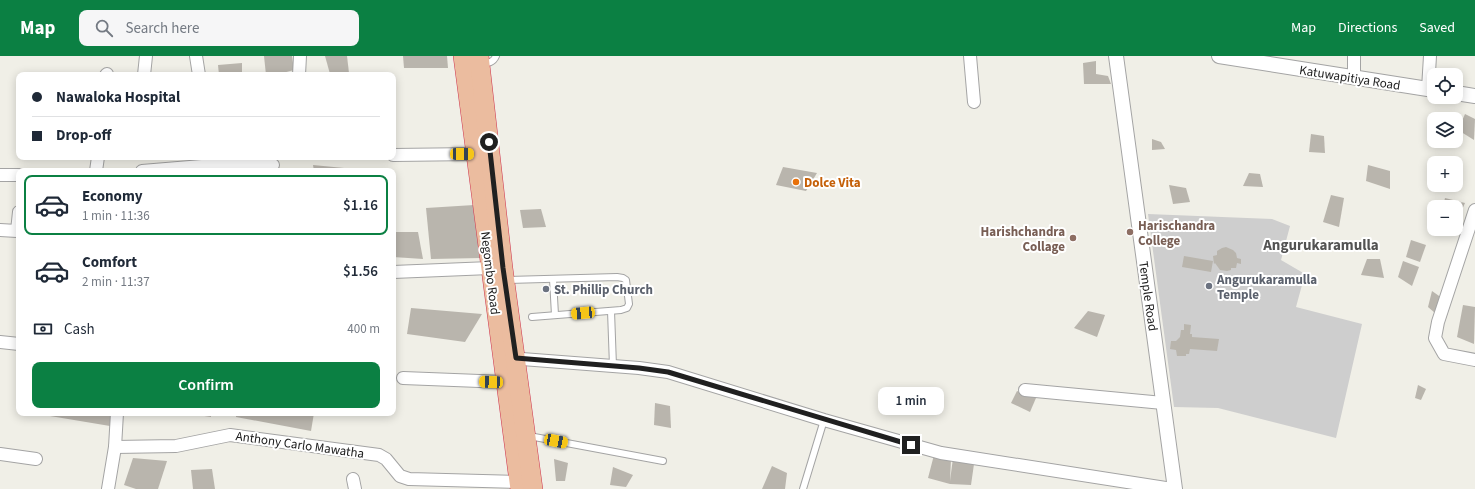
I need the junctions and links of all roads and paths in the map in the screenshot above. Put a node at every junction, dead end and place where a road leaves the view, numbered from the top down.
1 (146, 56) edge
2 (196, 56) edge
3 (300, 56) edge
4 (970, 56) edge
5 (1116, 56) edge
6 (1219, 56) edge
7 (1354, 56) edge
8 (1430, 56) edge
9 (480, 58) edge
10 (1265, 60) edge
11 (1430, 68) edge
12 (144, 72) edge
13 (199, 72) edge
14 (299, 72) edge
15 (1354, 78) junction
16 (1427, 88) edge
17 (1463, 94) edge
18 (1475, 96) edge
19 (974, 102) dead end
20 (476, 154) junction
21 (396, 155) edge
22 (274, 164) edge
23 (178, 168) edge
24 (0, 175) edge
25 (16, 175) edge
26 (1475, 210) edge
27 (0, 230) edge
28 (16, 231) edge
29 (490, 268) junction
30 (396, 272) edge
31 (553, 279) junction
32 (505, 280) junction
33 (611, 311) junction
34 (555, 315) junction
35 (532, 317) dead end
36 (0, 342) edge
37 (16, 344) edge
38 (509, 358) junction
39 (1475, 360) edge
40 (613, 366) junction
41 (403, 378) dead end
42 (505, 382) junction
43 (1025, 390) dead end
44 (1163, 403) junction
45 (117, 416) edge
46 (824, 420) junction
47 (526, 435) junction
48 (115, 447) junction
49 (0, 454) edge
50 (36, 458) dead end
51 (663, 461) dead end
52 (524, 487) edge
53 (108, 489) edge
54 (804, 489) edge
55 (1174, 489) edge

1 - 12 street
2 - 13 street
3 - 14 street
4 - 19 street
5 - 44 street, Temple Road
6 - 10 street, Katuwapitiya Road
7 - 15 street
8 - 11 street
9 - 20 highway, Negombo Road
9 - 32 highway, Negombo Road
10 - 15 street, Katuwapitiya Road
15 - 16 street, Katuwapitiya Road
17 - 18 street
20 - 21 street
20 - 29 highway, Negombo Road
22 - 23 street
24 - 25 street
26 - 39 street
27 - 28 street
29 - 30 street
29 - 38 highway, Negombo Road
31 - 32 lane
31 - 33 lane
31 - 34 lane
32 - 38 highway, Negombo Road
33 - 34 lane
33 - 40 lane
34 - 35 lane
36 - 37 street
38 - 40 street
38 - 42 highway, Negombo Road
38 - 47 highway, Negombo Road
40 - 46 street
41 - 42 street
42 - 52 highway, Negombo Road
43 - 44 street
44 - 55 street, Temple Road
45 - 48 street
46 - 54 lane
46 - 55 street
47 - 51 lane
47 - 52 highway, Negombo Road
48 - 52 street, Anthony Carlo Mawatha
48 - 53 street
49 - 50 street

